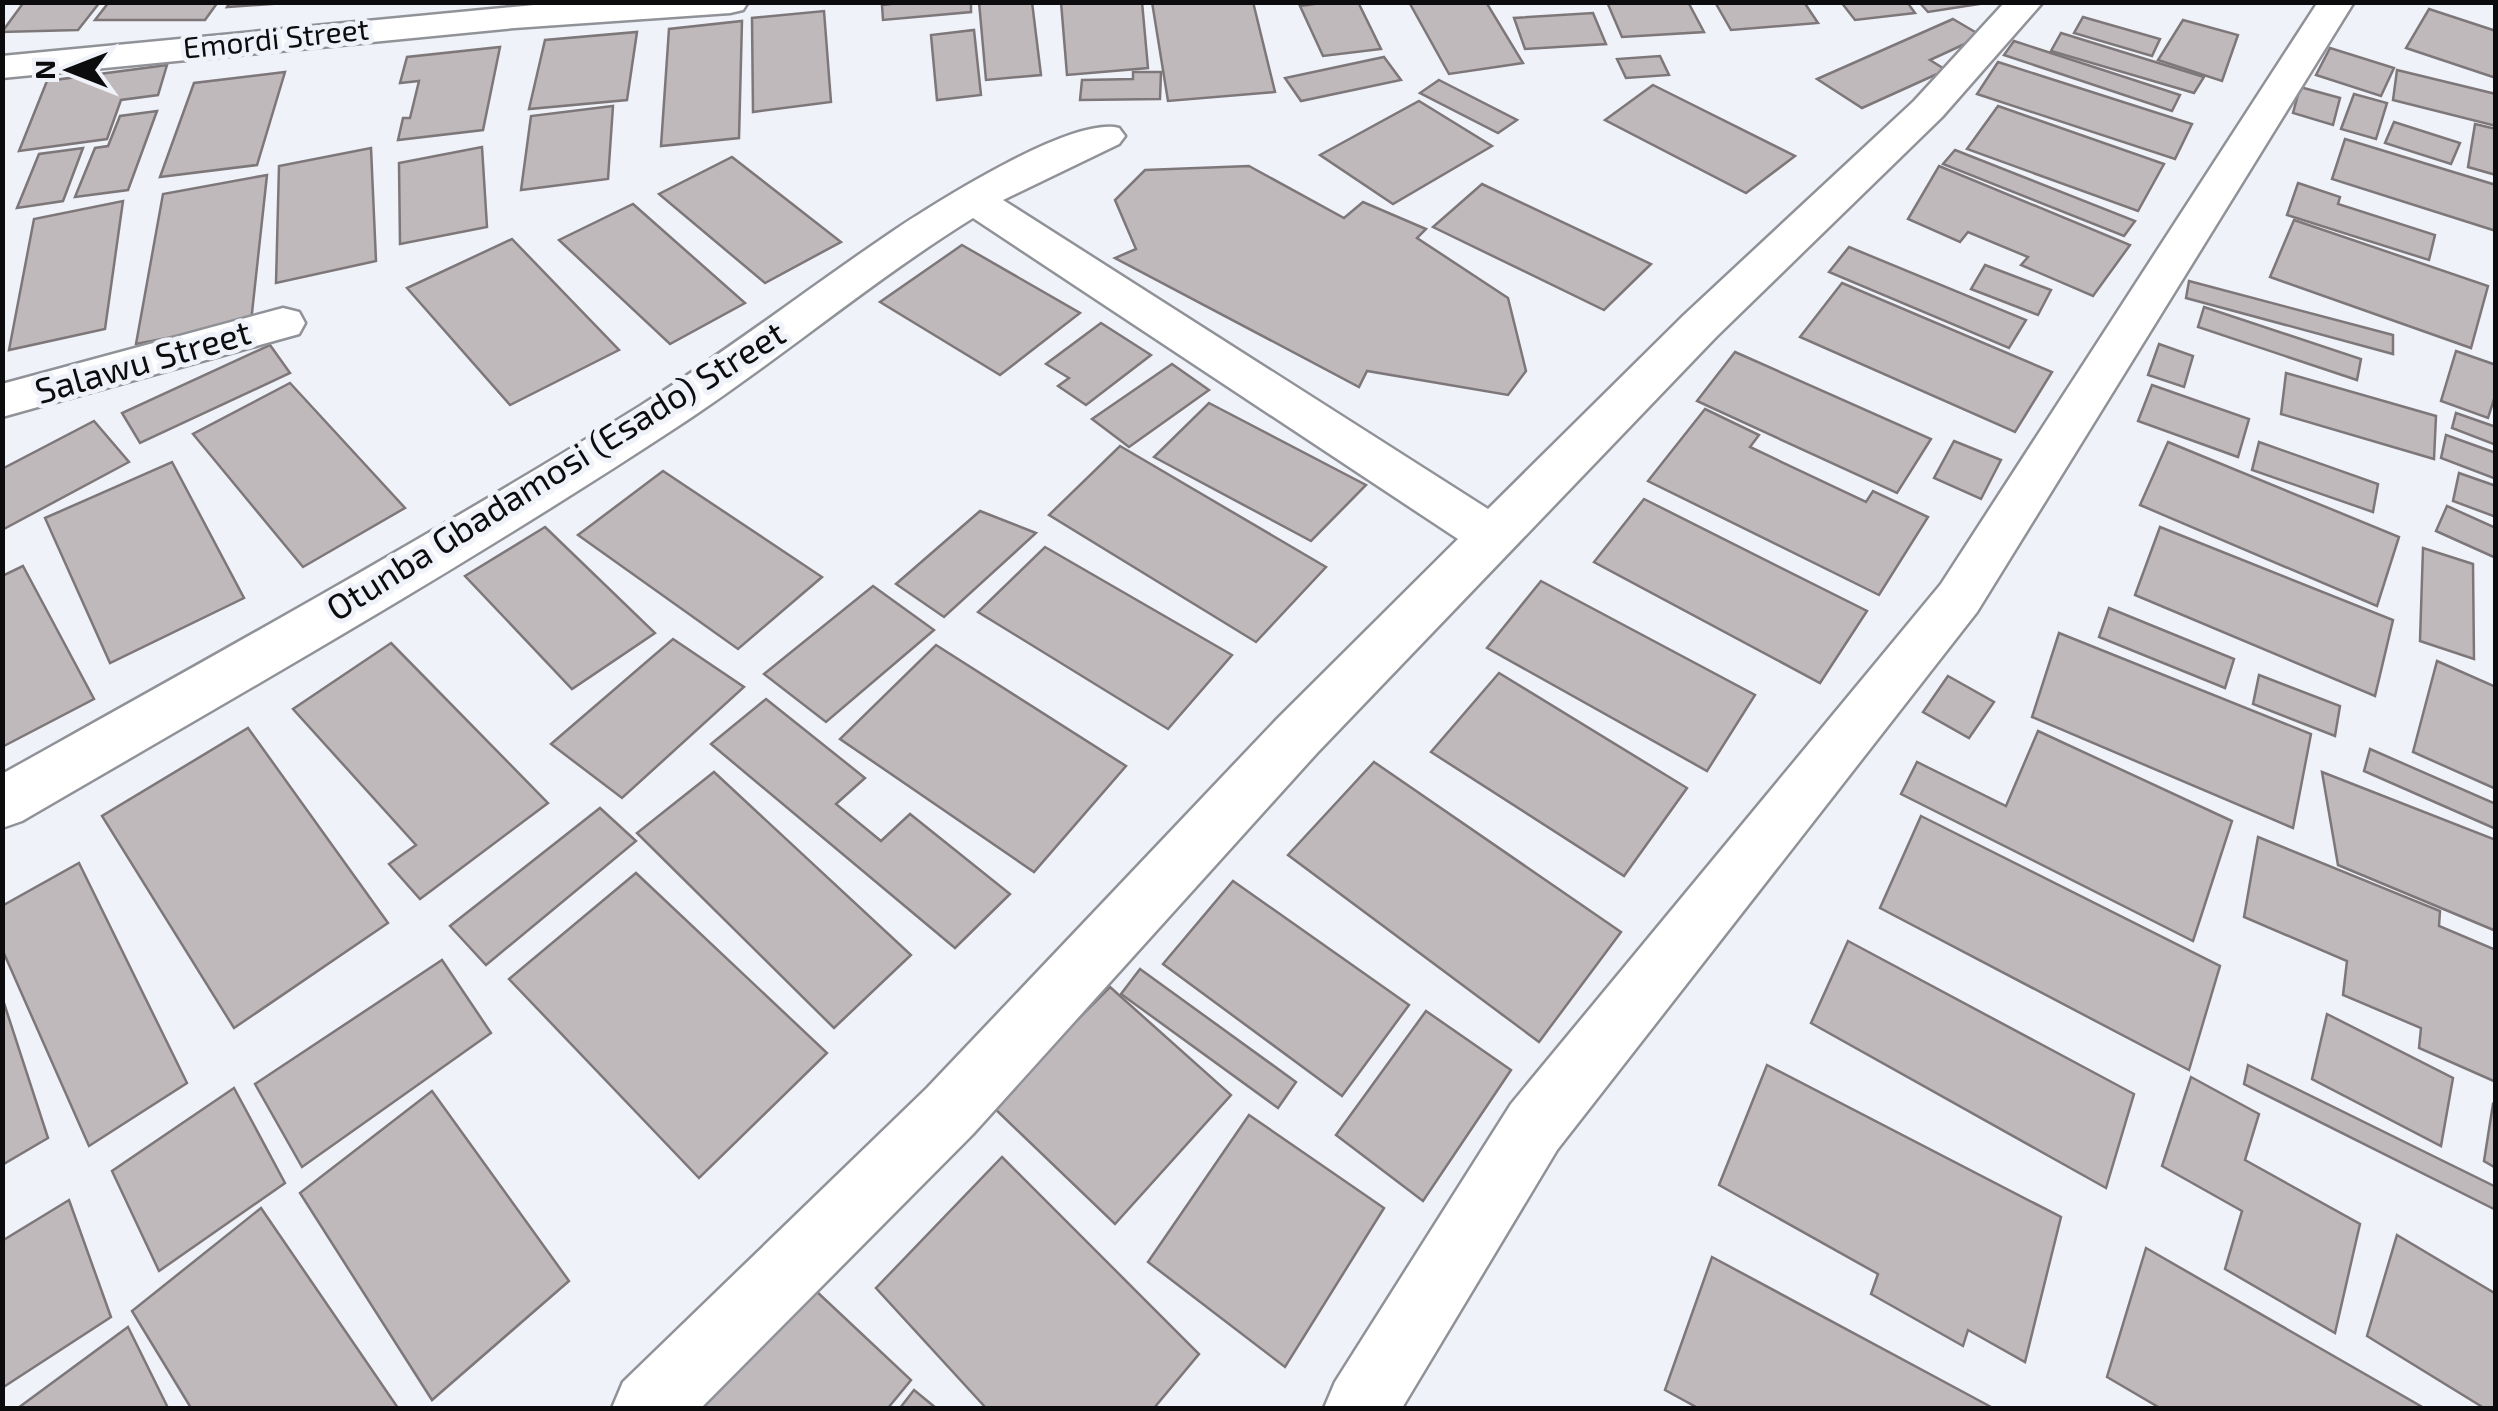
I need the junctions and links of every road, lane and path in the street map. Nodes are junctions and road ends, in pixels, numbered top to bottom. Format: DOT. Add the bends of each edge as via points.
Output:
graph roads {
  1 [pos="730,2"];
  2 [pos="2025,2"];
  3 [pos="2336,2"];
  4 [pos="2,68"];
  5 [pos="1105,136"];
  6 [pos="972,198"];
  7 [pos="283,323"];
  8 [pos="2,401"];
  9 [pos="1492,536"];
  10 [pos="2,803"];
  11 [pos="649,1408"];
  12 [pos="1361,1408"];
  1 -- 4 [label="street, Emordi Street"];
  2 -- 9 [label="street" via="1928,109"];
  3 -- 12 [label="street" via="1958,598 1534,1127"];
  5 -- 6 [label="street, Otunba Gbadamosi (Esado) Street"];
  6 -- 9 [label="street"];
  6 -- 10 [label="street, Otunba Gbadamosi (Esado) Street" via="661,414"];
  7 -- 8 [label="street, Salawu Street"];
  9 -- 11 [label="street" via="950,1111"];
}
